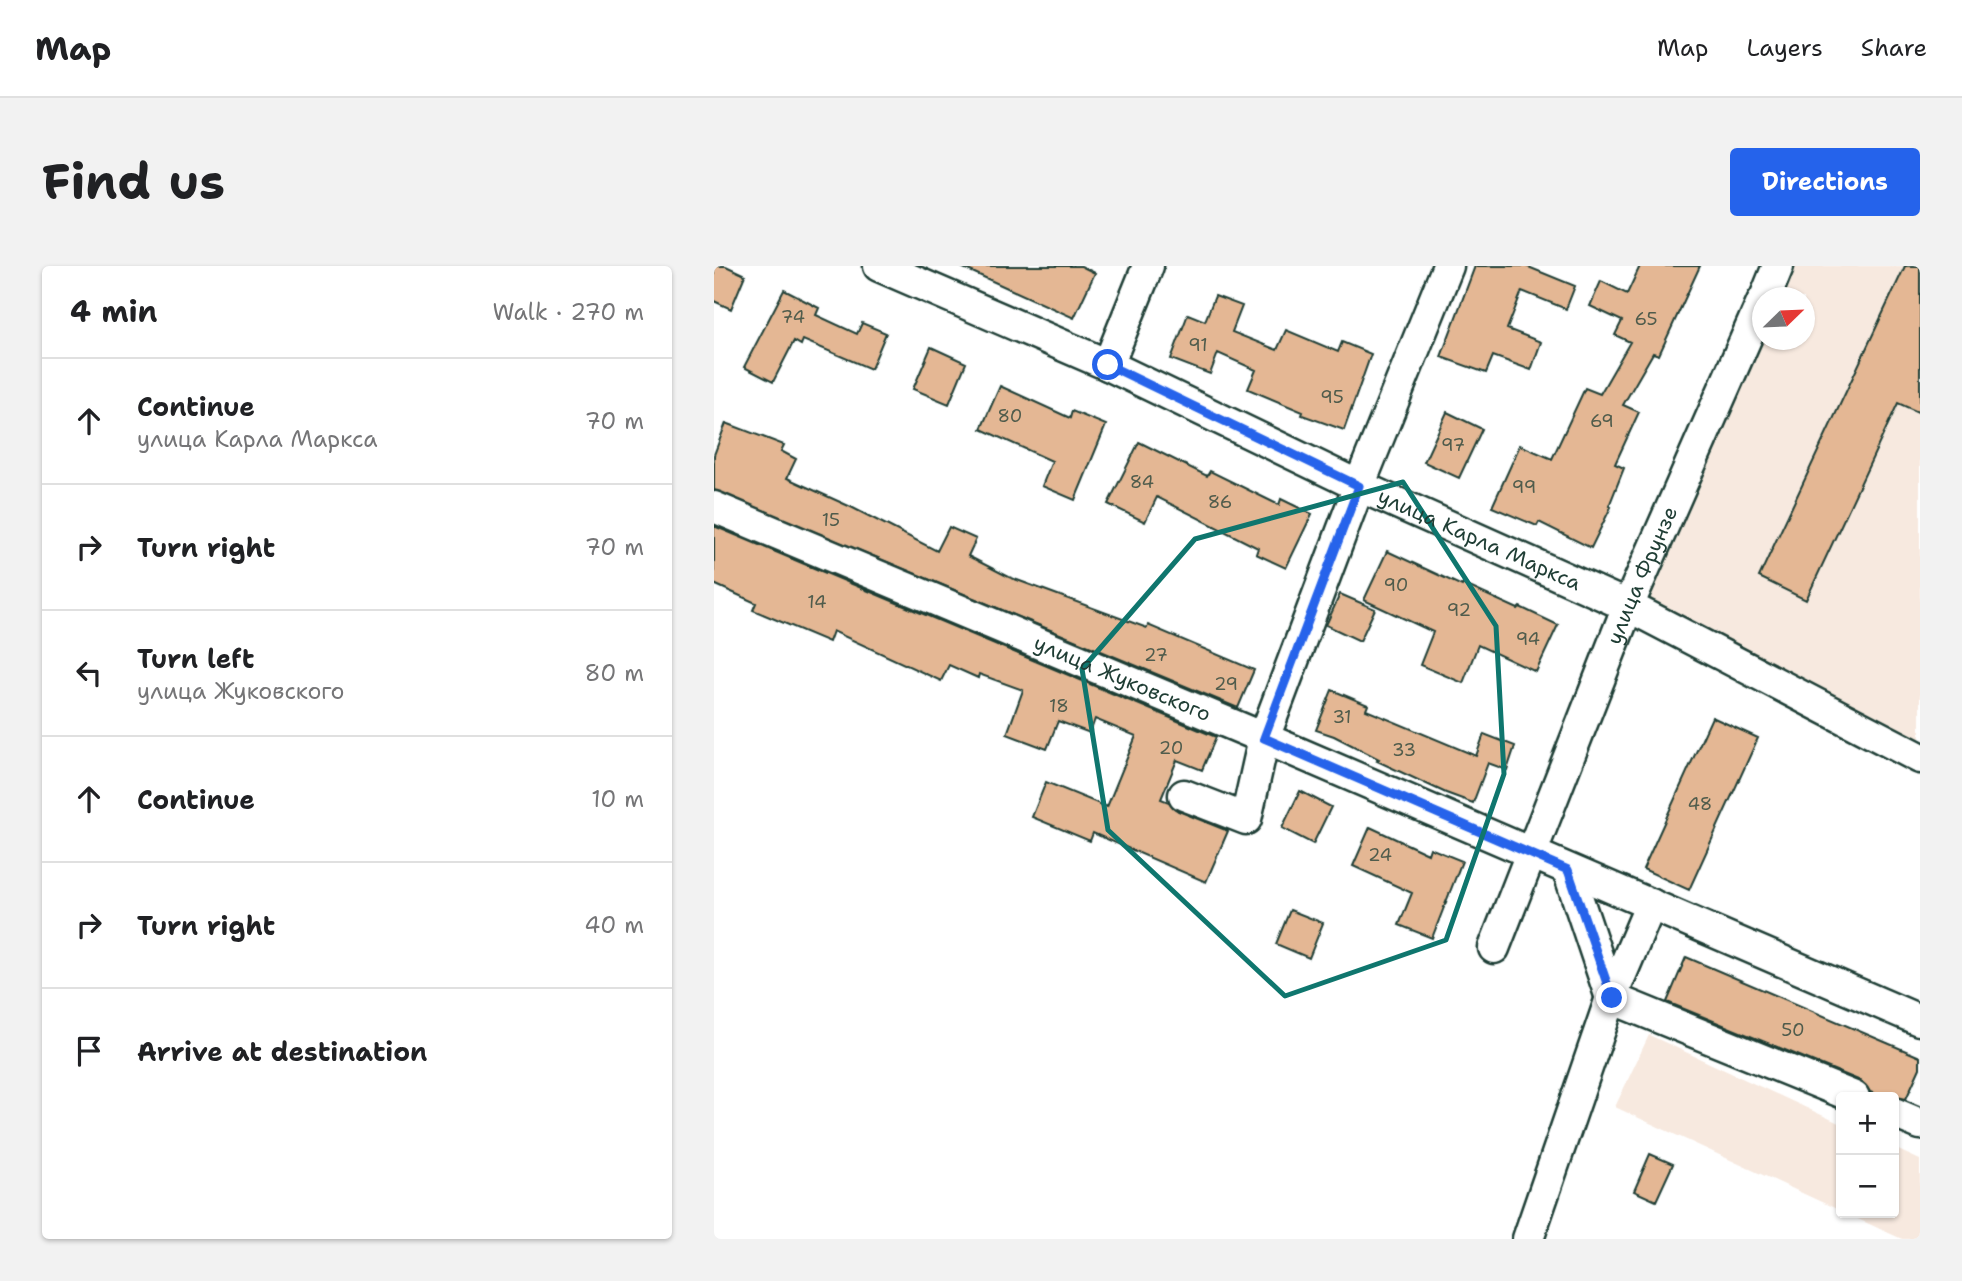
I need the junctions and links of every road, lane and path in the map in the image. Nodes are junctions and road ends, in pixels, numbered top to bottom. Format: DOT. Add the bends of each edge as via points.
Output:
graph roads {
  1 [pos="879,266"];
  2 [pos="1148,266"];
  3 [pos="1448,266"];
  4 [pos="1779,266"];
  5 [pos="1769,287"];
  6 [pos="1752,325"];
  7 [pos="1108,365"];
  8 [pos="1359,486"];
  9 [pos="714,508"];
  10 [pos="1628,606"];
  11 [pos="1264,738"];
  12 [pos="1920,758"];
  13 [pos="1184,796"];
  14 [pos="1530,852"];
  15 [pos="1568,870"];
  16 [pos="1651,904"];
  17 [pos="1494,948"];
  18 [pos="1612,998"];
  19 [pos="1919,1020"];
  20 [pos="1842,1092"];
  21 [pos="1899,1115"];
  22 [pos="1920,1124"];
  23 [pos="1528,1239"];
  1 -- 7 [label="street, улица Карла Маркса"];
  2 -- 7 [label="street"];
  3 -- 8 [label="street"];
  4 -- 5 [label="street, улица Фрунзе"];
  6 -- 10 [label="street, улица Фрунзе"];
  7 -- 8 [label="street, улица Карла Маркса"];
  8 -- 10 [label="street, улица Карла Маркса"];
  8 -- 11 [label="street"];
  9 -- 11 [label="street, улица Жуковского"];
  10 -- 12 [label="street, улица Карла Маркса"];
  10 -- 14 [label="street, улица Фрунзе"];
  11 -- 13 [label="street" via="1246,819"];
  11 -- 14 [label="street, улица Жуковского"];
  14 -- 15 [label="street, улица Жуковского"];
  14 -- 17 [label="street, улица Фрунзе"];
  15 -- 16 [label="street, улица Жуковского"];
  15 -- 18 [label="street"];
  16 -- 18 [label="street"];
  16 -- 19 [label="street, улица Жуковского"];
  18 -- 20 [label="street"];
  18 -- 23 [label="street"];
  21 -- 22 [label="street"];
}
